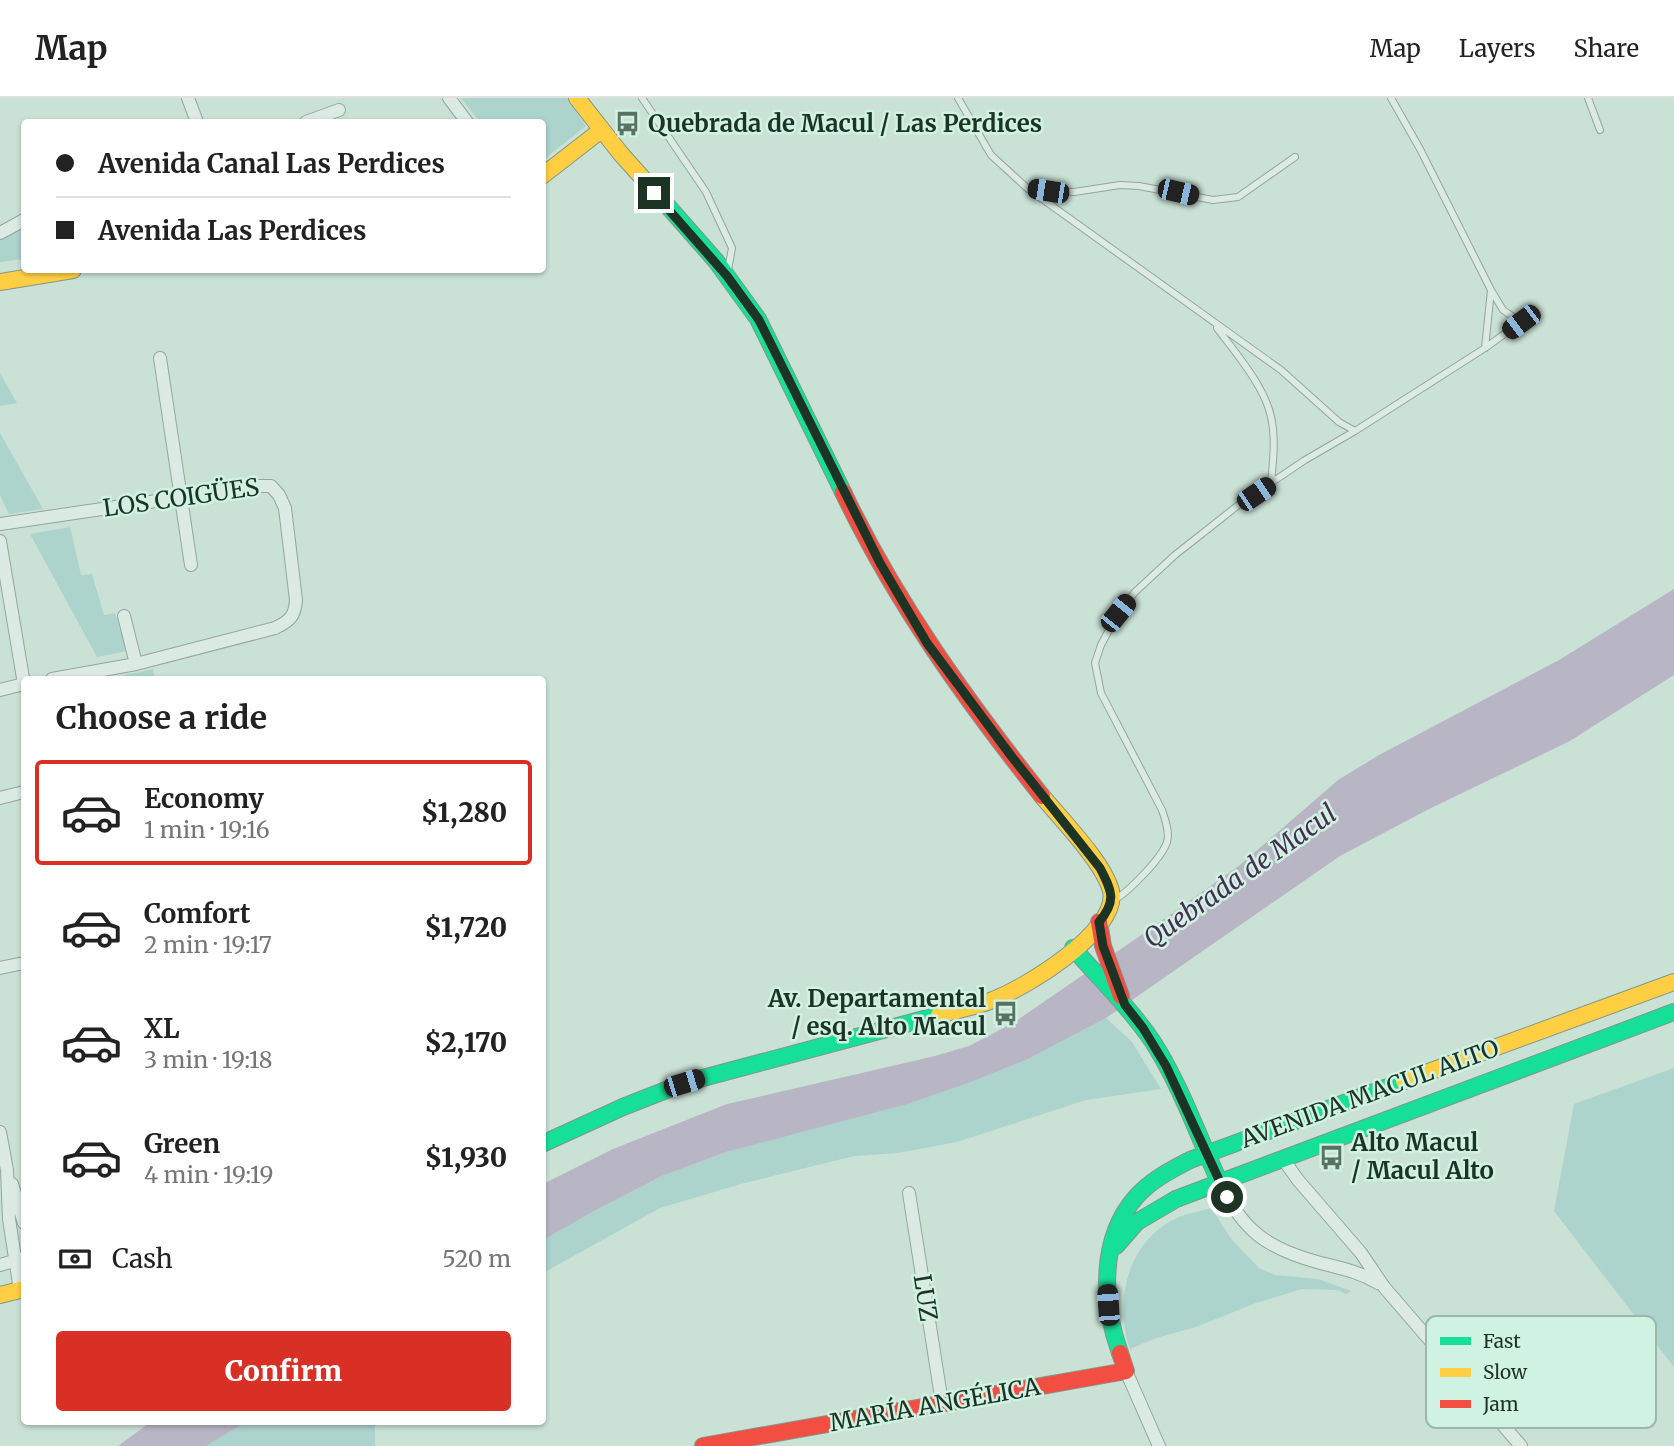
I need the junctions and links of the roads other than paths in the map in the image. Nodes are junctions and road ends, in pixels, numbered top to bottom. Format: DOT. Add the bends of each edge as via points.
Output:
graph roads {
  1 [pos="188,98"];
  2 [pos="449,98"];
  3 [pos="577,98"];
  4 [pos="642,98"];
  5 [pos="958,98"];
  6 [pos="1391,98"];
  7 [pos="1588,98"];
  8 [pos="340,110"];
  9 [pos="196,119"];
  10 [pos="314,119"];
  11 [pos="465,119"];
  12 [pos="1600,130"];
  13 [pos="600,131"];
  14 [pos="1295,157"];
  15 [pos="546,173"];
  16 [pos="1027,188"];
  17 [pos="21,222"];
  18 [pos="0,233"];
  19 [pos="55,273"];
  20 [pos="727,276"];
  21 [pos="0,282"];
  22 [pos="1491,290"];
  23 [pos="1214,323"];
  24 [pos="1485,348"];
  25 [pos="160,358"];
  26 [pos="1355,431"];
  27 [pos="1271,484"];
  28 [pos="179,498"];
  29 [pos="0,524"];
  30 [pos="0,541"];
  31 [pos="191,565"];
  32 [pos="124,617"];
  33 [pos="136,664"];
  34 [pos="23,676"];
  35 [pos="69,676"];
  36 [pos="21,685"];
  37 [pos="0,690"];
  38 [pos="21,793"];
  39 [pos="0,798"];
  40 [pos="1112,901"];
  41 [pos="1099,922"];
  42 [pos="1073,948"];
  43 [pos="21,964"];
  44 [pos="0,968"];
  45 [pos="1674,982"];
  46 [pos="1127,1008"];
  47 [pos="1674,1012"];
  48 [pos="0,1132"];
  49 [pos="546,1142"];
  50 [pos="1207,1154"];
  51 [pos="1283,1159"];
  52 [pos="7,1170"];
  53 [pos="1220,1183"];
  54 [pos="909,1193"];
  55 [pos="21,1214"];
  56 [pos="1111,1256"];
  57 [pos="20,1260"];
  58 [pos="0,1265"];
  59 [pos="1384,1287"];
  60 [pos="21,1290"];
  61 [pos="0,1295"];
  62 [pos="1426,1336"];
  63 [pos="1126,1371"];
  64 [pos="942,1404"];
  65 [pos="1505,1428"];
  66 [pos="703,1446"];
  67 [pos="1159,1446"];
  68 [pos="1521,1446"];
  1 -- 9 [label="street"];
  2 -- 11 [label="street"];
  3 -- 13 [label="street"];
  4 -- 20 [label="lane" via="706,192 732,248"];
  5 -- 16 [label="lane" via="991,155"];
  6 -- 22 [label="lane"];
  7 -- 12 [label="lane"];
  8 -- 10 [label="street"];
  13 -- 15 [label="street"];
  13 -- 20 [label="street"];
  14 -- 16 [label="lane" via="1238,197 1213,200 1139,186 1074,192"];
  16 -- 23 [label="lane"];
  17 -- 18 [label="street"];
  19 -- 21 [label="street"];
  20 -- 40 [label="street" via="759,320 880,563 927,643 1100,868"];
  22 -- 24 [label="lane"];
  22 -- 24 [label="lane" via="1503,310 1521,322"];
  23 -- 26 [label="lane"];
  23 -- 27 [label="lane" via="1251,373 1271,415"];
  24 -- 26 [label="lane"];
  25 -- 28 [label="street"];
  26 -- 27 [label="lane"];
  27 -- 40 [label="lane" via="1175,555 1135,592 1101,645 1096,663 1101,693 1162,810 1167,831 1167,843 1154,862 1129,891"];
  28 -- 29 [label="street, LOS COIGÜES"];
  28 -- 31 [label="street"];
  28 -- 33 [label="street, LOS COIGÜES" via="271,486 285,508 295,612 275,628"];
  30 -- 34 [label="street"];
  32 -- 33 [label="street"];
  33 -- 35 [label="street, LOS COIGÜES"];
  36 -- 37 [label="street"];
  38 -- 39 [label="street"];
  40 -- 41 [label="street"];
  41 -- 42 [label="street"];
  41 -- 46 [label="street" via="1106,955"];
  42 -- 46 [label="street"];
  42 -- 49 [label="street" via="1044,974 990,1001 684,1083"];
  43 -- 44 [label="street"];
  45 -- 50 [label="street, AVENIDA MACUL ALTO"];
  46 -- 50 [label="street" via="1154,1044"];
  47 -- 51 [label="street, AVENIDA MACUL ALTO"];
  48 -- 52 [label="street"];
  50 -- 53 [label="street"];
  50 -- 56 [label="street, AVENIDA MACUL ALTO" via="1164,1172 1142,1189 1120,1220"];
  51 -- 53 [label="street, AVENIDA MACUL ALTO"];
  51 -- 59 [label="street"];
  52 -- 55 [label="street"];
  52 -- 57 [label="street" via="9,1219"];
  53 -- 56 [label="street, AVENIDA MACUL ALTO" via="1147,1213 1126,1232"];
  53 -- 59 [label="street" via="1241,1219 1266,1243 1366,1276"];
  54 -- 64 [label="street, LUZ"];
  56 -- 63 [label="street, AVENIDA MACUL ALTO" via="1110,1320"];
  57 -- 58 [label="street"];
  59 -- 62 [label="street"];
  60 -- 61 [label="street"];
  63 -- 64 [label="street, MARÍA ANGÉLICA"];
  63 -- 67 [label="street"];
  64 -- 66 [label="street, MARÍA ANGÉLICA"];
  65 -- 68 [label="street"];
}
